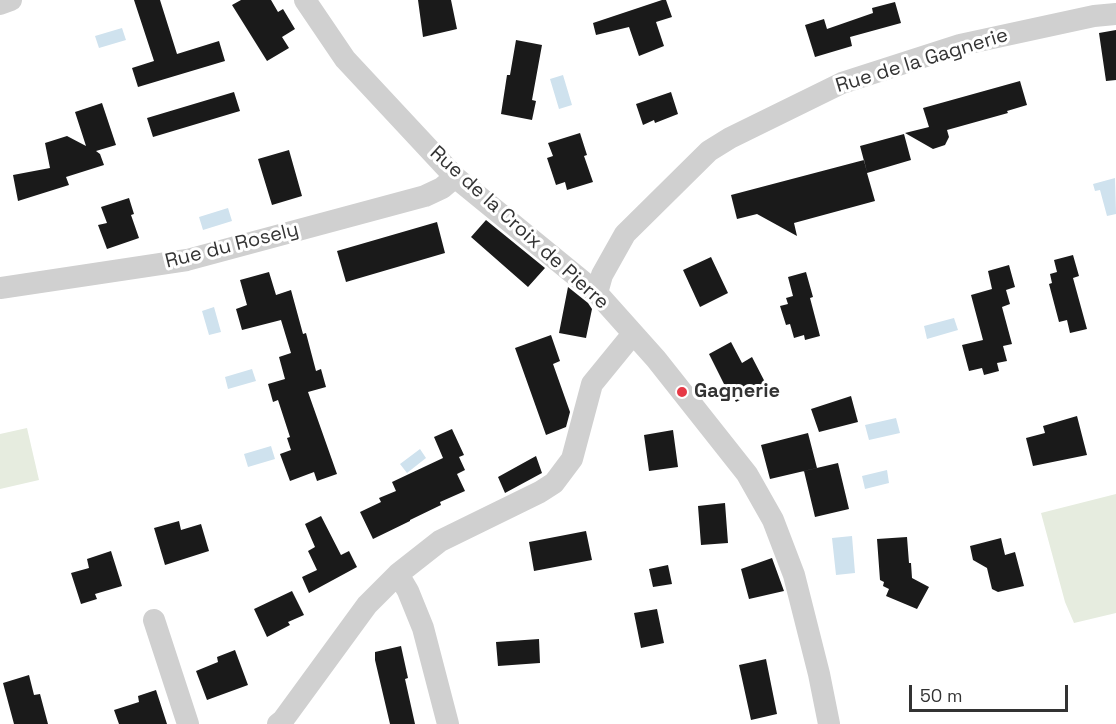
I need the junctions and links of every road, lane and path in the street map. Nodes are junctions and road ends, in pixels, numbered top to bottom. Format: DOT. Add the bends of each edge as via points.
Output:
graph roads {
  1 [pos="11,0"];
  2 [pos="305,0"];
  3 [pos="0,4"];
  4 [pos="1116,14"];
  5 [pos="455,177"];
  6 [pos="0,288"];
  7 [pos="597,293"];
  8 [pos="632,334"];
  9 [pos="398,574"];
  10 [pos="154,620"];
  11 [pos="188,724"];
  12 [pos="278,724"];
  13 [pos="448,724"];
  14 [pos="829,724"];
  1 -- 3 [label="street"];
  2 -- 5 [label="street, Rue de la Croix de Pierre" via="345,59"];
  4 -- 7 [label="street, Rue de la Gagnerie" via="960,45 851,80 730,138 710,151 625,234 602,275"];
  5 -- 6 [label="street, Rue du Rosely" via="425,196 187,260"];
  5 -- 7 [label="street, Rue de la Croix de Pierre"];
  7 -- 8 [label="street, Rue de la Croix de Pierre"];
  8 -- 9 [label="street" via="592,384 572,459 554,483 440,541"];
  8 -- 14 [label="street, Rue de la Croix de Pierre" via="747,474 773,520 794,575"];
  9 -- 12 [label="street" via="366,605"];
  9 -- 13 [label="street" via="423,628"];
  10 -- 11 [label="street"];
}
